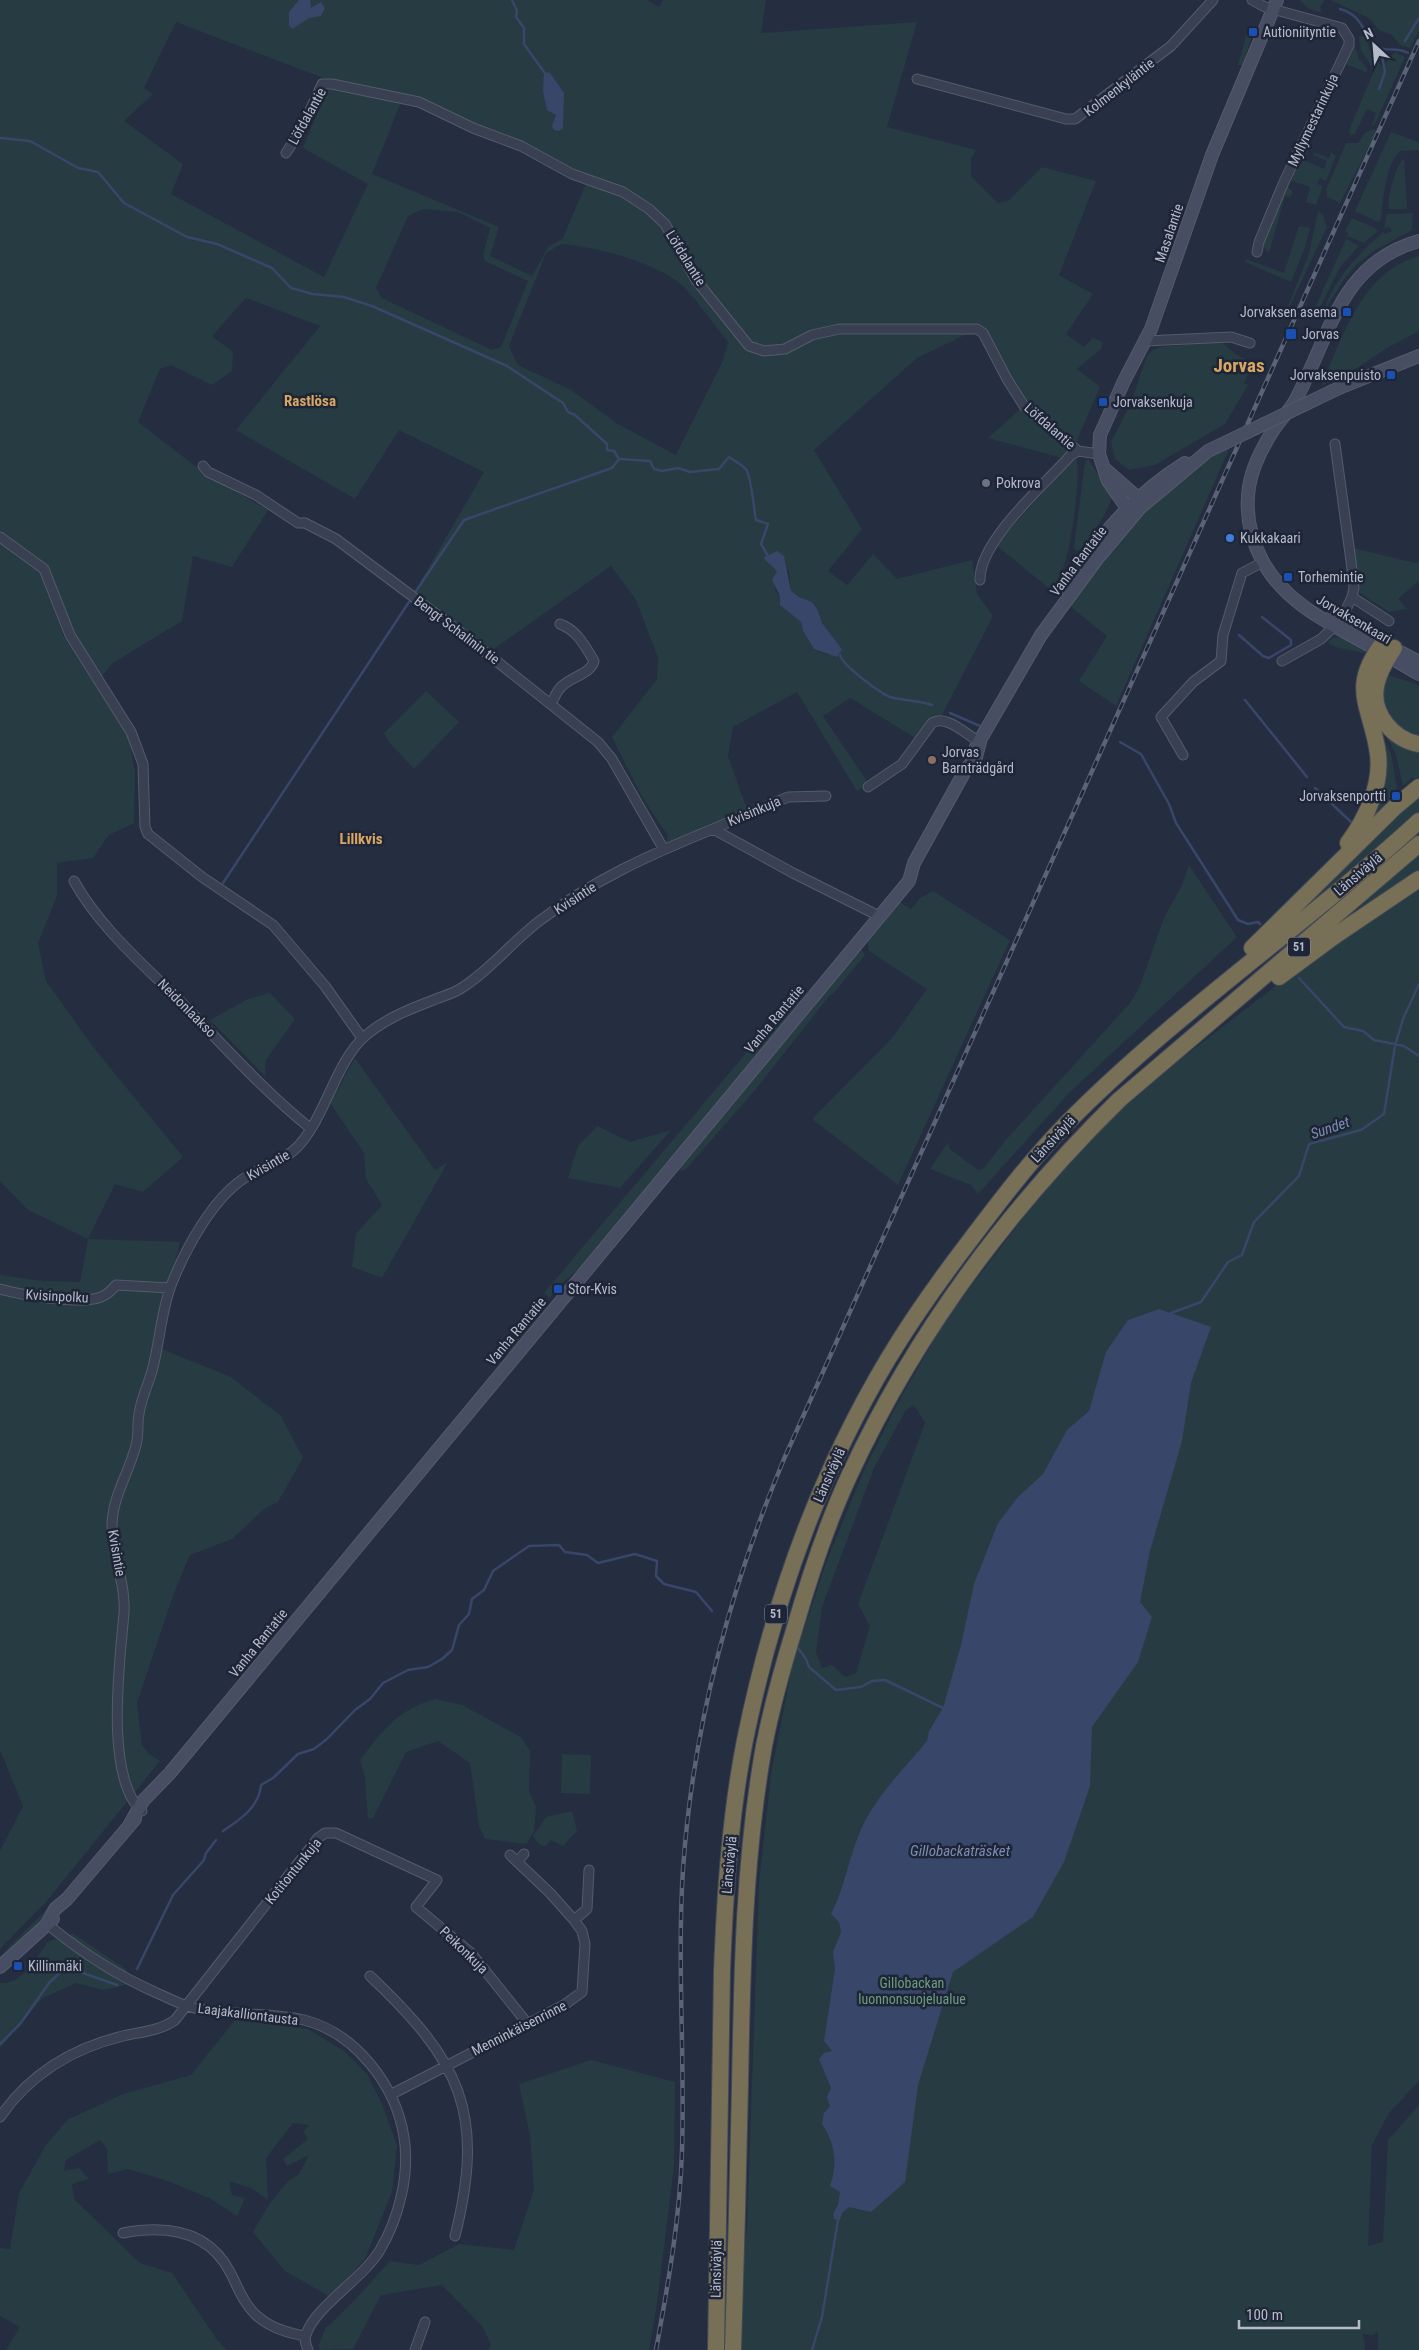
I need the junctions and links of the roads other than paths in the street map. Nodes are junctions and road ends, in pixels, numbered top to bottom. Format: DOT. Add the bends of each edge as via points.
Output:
graph roads {
  1 [pos="1213,0"];
  2 [pos="1252,0"];
  3 [pos="1277,3"];
  4 [pos="917,79"];
  5 [pos="286,153"];
  6 [pos="1419,241"];
  7 [pos="1257,252"];
  8 [pos="1145,341"];
  9 [pos="1250,343"];
  10 [pos="1419,346"];
  11 [pos="1419,356"];
  12 [pos="1366,376"];
  13 [pos="1335,444"];
  14 [pos="1078,451"];
  15 [pos="1101,460"];
  16 [pos="203,466"];
  17 [pos="1139,503"];
  18 [pos="1127,508"];
  19 [pos="0,537"];
  20 [pos="1263,562"];
  21 [pos="980,580"];
  22 [pos="1352,597"];
  23 [pos="1389,621"];
  24 [pos="1338,623"];
  25 [pos="560,624"];
  26 [pos="1041,635"];
  27 [pos="1386,649"];
  28 [pos="1282,661"];
  29 [pos="1419,662"];
  30 [pos="1419,674"];
  31 [pos="551,704"];
  32 [pos="980,742"];
  33 [pos="1419,744"];
  34 [pos="1183,755"];
  35 [pos="868,787"];
  36 [pos="1419,787"];
  37 [pos="826,796"];
  38 [pos="1419,821"];
  39 [pos="713,829"];
  40 [pos="1419,844"];
  41 [pos="663,848"];
  42 [pos="1330,871"];
  43 [pos="1419,879"];
  44 [pos="74,881"];
  45 [pos="879,916"];
  46 [pos="1190,1013"];
  47 [pos="362,1038"];
  48 [pos="1177,1048"];
  49 [pos="310,1128"];
  50 [pos="170,1288"];
  51 [pos="0,1289"];
  52 [pos="141,1810"];
  53 [pos="524,1854"];
  54 [pos="510,1855"];
  55 [pos="517,1862"];
  56 [pos="589,1870"];
  57 [pos="436,1880"];
  58 [pos="574,1920"];
  59 [pos="47,1924"];
  60 [pos="0,1968"];
  61 [pos="370,1976"];
  62 [pos="187,2006"];
  63 [pos="527,2023"];
  64 [pos="446,2065"];
  65 [pos="392,2094"];
  66 [pos="0,2116"];
  67 [pos="123,2233"];
  68 [pos="455,2236"];
  69 [pos="425,2322"];
  70 [pos="305,2336"];
  71 [pos="308,2350"];
  72 [pos="415,2350"];
  73 [pos="716,2350"];
  74 [pos="733,2350"];
  1 -- 4 [label="street, Kolmenkyläntie" via="1171,46 1075,119"];
  2 -- 3 [label="street"];
  3 -- 7 [label="street, Myllymestarinkuja" via="1342,28 1349,38 1349,45 1284,182"];
  3 -- 8 [label="main road, Masalantie" via="1212,154"];
  5 -- 14 [label="street, Löfdalantie" via="301,130 322,84 419,102 521,146 572,174 623,192 649,209 664,224 696,280 749,346 764,351 785,350 812,335 839,329 977,329 983,333 1024,406"];
  6 -- 20 [label="main road, Jorvaksenkaari" via="1383,256 1367,267 1353,283 1339,304 1294,403 1265,445 1252,475 1247,506 1252,536"];
  8 -- 9 [label="street" via="1231,337"];
  8 -- 15 [label="main road, Masalantie" via="1104,423 1100,435"];
  10 -- 12 [label="main road"];
  11 -- 12 [label="main road"];
  12 -- 17 [label="main road, bridge" via="1173,470"];
  13 -- 22 [label="street" via="1354,588"];
  14 -- 15 [label="street, Löfdalantie"];
  14 -- 21 [label="street" via="996,537 984,557"];
  15 -- 17 [label="main road"];
  15 -- 18 [label="main road" via="1108,481"];
  16 -- 31 [label="street, Bengt Schalinin tie" via="208,472 256,495 298,523 305,523 336,539"];
  17 -- 18 [label="main road, Vanha Rantatie"];
  17 -- 26 [label="main road, Vanha Rantatie"];
  18 -- 26 [label="main road, Vanha Rantatie" via="1101,535 1076,571 1052,608"];
  19 -- 47 [label="street" via="44,569 70,635 132,732 144,764 145,827 148,834 202,877 273,925 325,986"];
  20 -- 24 [label="main road, Jorvaksenkaari" via="1285,593 1301,606"];
  20 -- 34 [label="street" via="1242,573 1223,635 1221,661 1193,682 1162,717"];
  22 -- 23 [label="street"];
  22 -- 24 [label="street"];
  24 -- 27 [label="main road, Jorvaksenkaari"];
  24 -- 28 [label="street" via="1322,639"];
  25 -- 31 [label="street" via="576,635 594,661 587,670 560,687"];
  26 -- 32 [label="main road, Vanha Rantatie"];
  27 -- 29 [label="main road, Jorvaksenkaari"];
  27 -- 30 [label="main road, Jorvaksenkaari"];
  27 -- 33 [label="highway" via="1376,688 1379,711 1396,734"];
  27 -- 42 [label="highway" via="1371,660 1365,680 1364,695 1378,755 1374,791 1358,830"];
  31 -- 41 [label="street, Bengt Schalinin tie" via="604,748"];
  32 -- 35 [label="street" via="945,720 937,720 902,764"];
  32 -- 45 [label="main road, Vanha Rantatie" via="970,754 965,771 914,863 909,881"];
  36 -- 42 [label="highway"];
  37 -- 39 [label="street, Kvisinkuja" via="788,797"];
  38 -- 46 [label="highway, Länsiväylä / 51"];
  39 -- 41 [label="street, Kvisintie"];
  39 -- 45 [label="street"];
  40 -- 48 [label="highway, Länsiväylä / 51"];
  41 -- 47 [label="street, Kvisintie" via="616,872 555,910 459,990 405,1011"];
  42 -- 46 [label="highway"];
  43 -- 48 [label="highway" via="1336,934 1217,1025"];
  44 -- 49 [label="street, Neidonlaakso" via="88,905 141,961"];
  45 -- 52 [label="main road, Vanha Rantatie" via="158,1787 154,1799"];
  46 -- 73 [label="highway, Länsiväylä / 51" via="1106,1086 1052,1139 1018,1176 927,1298 887,1360 857,1416 816,1504 789,1573 745,1740 730,1844 719,2097"];
  47 -- 49 [label="street, Kvisintie"];
  48 -- 74 [label="highway, Länsiväylä / 51" via="1112,1107 1038,1184 940,1312 849,1476 809,1580 776,1693 765,1744 751,1846 742,1972"];
  49 -- 50 [label="street, Kvisintie" via="292,1153 230,1188 217,1203"];
  50 -- 51 [label="street, Kvisinpolku" via="116,1285 100,1298 82,1299 24,1295"];
  50 -- 52 [label="street, Kvisintie" via="139,1414 138,1440 116,1496 112,1526 124,1605 118,1731 129,1794"];
  52 -- 59 [label="main road, Vanha Rantatie" via="67,1900 60,1914"];
  53 -- 55 [label="street"];
  54 -- 55 [label="street"];
  55 -- 58 [label="street"];
  56 -- 58 [label="street" via="587,1909"];
  57 -- 62 [label="street, Kotitontunkuja" via="336,1833 325,1833"];
  57 -- 63 [label="street, Peikonkuja" via="416,1907 470,1952"];
  58 -- 63 [label="street, Menninkäisenrinne" via="582,1931 585,1944 582,1992"];
  59 -- 60 [label="main road, Vanha Rantatie"];
  59 -- 62 [label="street, Laajakalliontausta" via="118,1975"];
  61 -- 64 [label="street" via="409,2013"];
  62 -- 65 [label="street, Laajakalliontausta" via="293,2018 314,2024 370,2062"];
  62 -- 66 [label="street" via="167,2025 101,2041 58,2060 30,2083"];
  63 -- 64 [label="street, Menninkäisenrinne"];
  64 -- 65 [label="street, Menninkäisenrinne"];
  64 -- 68 [label="street" via="462,2104 468,2146 465,2197"];
  65 -- 70 [label="street, Laajakalliontausta" via="406,2151 405,2176 395,2216 370,2264 319,2315"];
  67 -- 70 [label="street" via="148,2228 186,2233 203,2241 225,2263 243,2299 256,2316 278,2329"];
  69 -- 72 [label="street"];
  70 -- 71 [label="street"];
}
